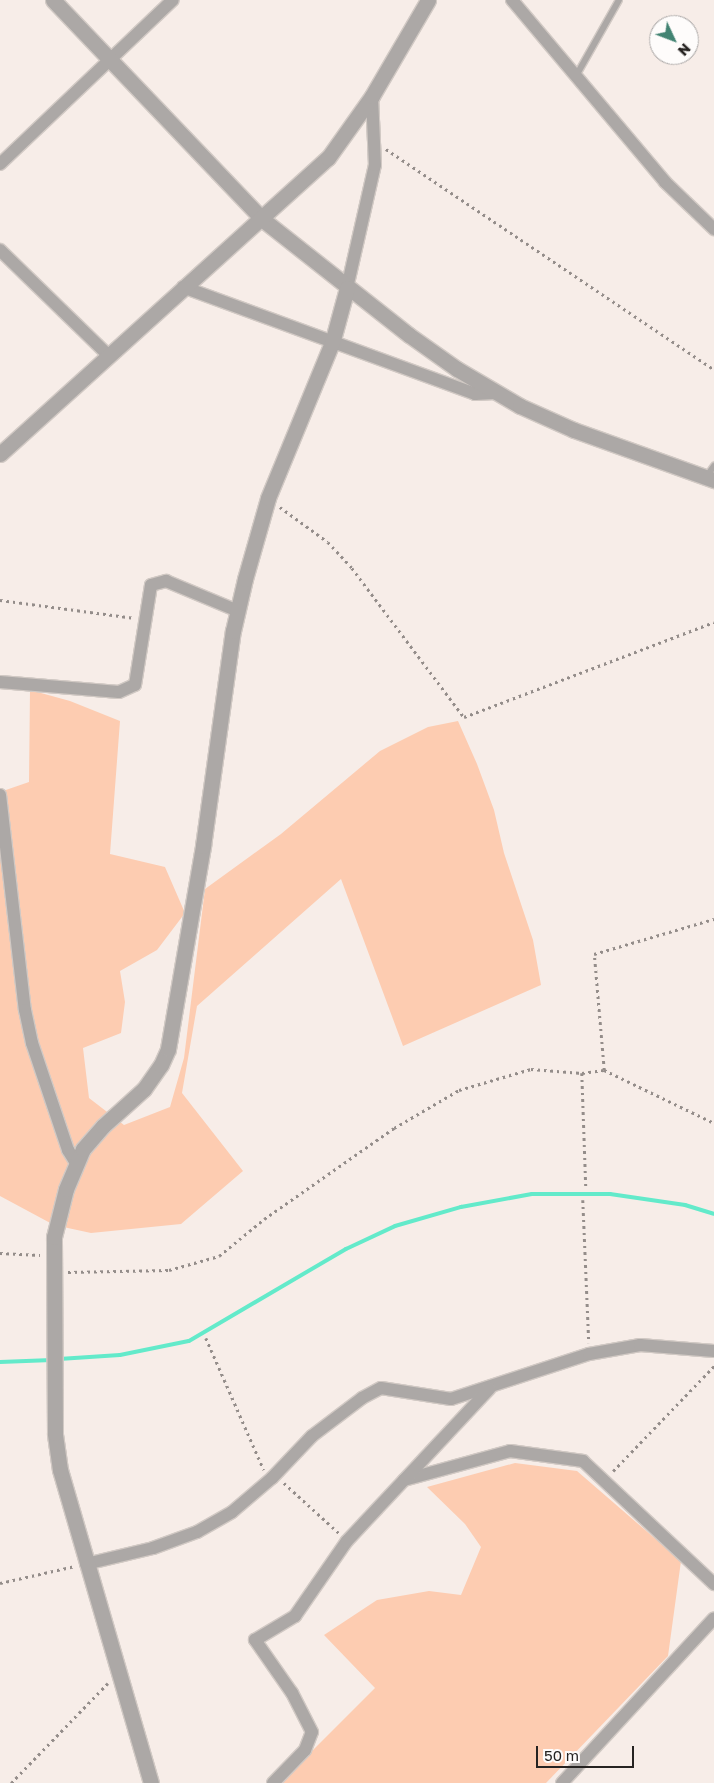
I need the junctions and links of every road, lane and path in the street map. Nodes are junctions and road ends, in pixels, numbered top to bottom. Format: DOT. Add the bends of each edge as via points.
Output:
graph roads {
  1 [pos="53,0"];
  2 [pos="172,0"];
  3 [pos="428,0"];
  4 [pos="512,0"];
  5 [pos="619,0"];
  6 [pos="110,59"];
  7 [pos="576,76"];
  8 [pos="372,96"];
  9 [pos="374,141"];
  10 [pos="2,158"];
  11 [pos="262,219"];
  12 [pos="714,229"];
  13 [pos="0,250"];
  14 [pos="183,287"];
  15 [pos="347,288"];
  16 [pos="332,343"];
  17 [pos="107,354"];
  18 [pos="714,369"];
  19 [pos="495,393"];
  20 [pos="0,454"];
  21 [pos="711,474"];
  22 [pos="268,498"];
  23 [pos="0,600"];
  24 [pos="238,611"];
  25 [pos="146,620"];
  26 [pos="714,622"];
  27 [pos="0,682"];
  28 [pos="0,795"];
  29 [pos="714,919"];
  30 [pos="604,1070"];
  31 [pos="582,1073"];
  32 [pos="714,1123"];
  33 [pos="76,1163"];
  34 [pos="586,1186"];
  35 [pos="583,1200"];
  36 [pos="0,1253"];
  37 [pos="54,1266"];
  38 [pos="206,1338"];
  39 [pos="714,1351"];
  40 [pos="589,1354"];
  41 [pos="714,1366"];
  42 [pos="492,1386"];
  43 [pos="274,1476"];
  44 [pos="404,1480"];
  45 [pos="605,1480"];
  46 [pos="347,1541"];
  47 [pos="86,1564"];
  48 [pos="0,1583"];
  49 [pos="714,1584"];
  50 [pos="714,1618"];
  51 [pos="118,1673"];
  52 [pos="11,1783"];
  53 [pos="151,1783"];
  54 [pos="272,1783"];
  55 [pos="562,1783"];
  1 -- 6 [label="street"];
  2 -- 6 [label="street"];
  3 -- 8 [label="street"];
  4 -- 7 [label="street"];
  5 -- 7 [label="lane"];
  6 -- 10 [label="street"];
  6 -- 11 [label="street"];
  7 -- 12 [label="street" via="665,182"];
  8 -- 9 [label="street"];
  8 -- 11 [label="street" via="328,158"];
  9 -- 15 [label="street" via="375,165"];
  9 -- 18 [label="path"];
  11 -- 14 [label="street"];
  11 -- 15 [label="street"];
  13 -- 17 [label="street"];
  14 -- 16 [label="street"];
  14 -- 17 [label="street"];
  15 -- 16 [label="street"];
  15 -- 19 [label="street" via="449,364"];
  16 -- 19 [label="street" via="475,394"];
  16 -- 22 [label="street"];
  17 -- 20 [label="street"];
  19 -- 21 [label="street" via="574,430"];
  22 -- 24 [label="street"];
  22 -- 26 [label="path" via="328,542 346,562 464,717"];
  23 -- 25 [label="path"];
  24 -- 25 [label="street" via="166,581 151,585"];
  24 -- 33 [label="street" via="203,846 168,1049 144,1089 103,1126"];
  25 -- 27 [label="street" via="135,686 119,692"];
  28 -- 33 [label="street" via="25,1010 32,1044 68,1150"];
  29 -- 30 [label="path" via="594,954"];
  30 -- 31 [label="path"];
  30 -- 32 [label="path"];
  31 -- 34 [label="path"];
  31 -- 37 [label="path" via="531,1069 460,1090 394,1128 219,1256 169,1270"];
  33 -- 37 [label="street" via="58,1217"];
  35 -- 40 [label="path"];
  36 -- 37 [label="path" via="44,1255"];
  37 -- 47 [label="street" via="55,1433 60,1470"];
  38 -- 43 [label="path" via="262,1467"];
  39 -- 40 [label="street" via="640,1345"];
  40 -- 42 [label="street"];
  41 -- 45 [label="path"];
  42 -- 43 [label="street" via="451,1399 382,1388 362,1398 312,1436"];
  42 -- 44 [label="street"];
  43 -- 46 [label="path"];
  43 -- 47 [label="street" via="232,1512 197,1532 153,1548"];
  44 -- 45 [label="street" via="510,1451 583,1461"];
  44 -- 46 [label="street"];
  45 -- 49 [label="street"];
  46 -- 54 [label="street" via="295,1616 255,1640 292,1693 312,1732 305,1750"];
  47 -- 48 [label="path"];
  47 -- 51 [label="street"];
  50 -- 55 [label="street"];
  51 -- 52 [label="path"];
  51 -- 53 [label="street"];
}
